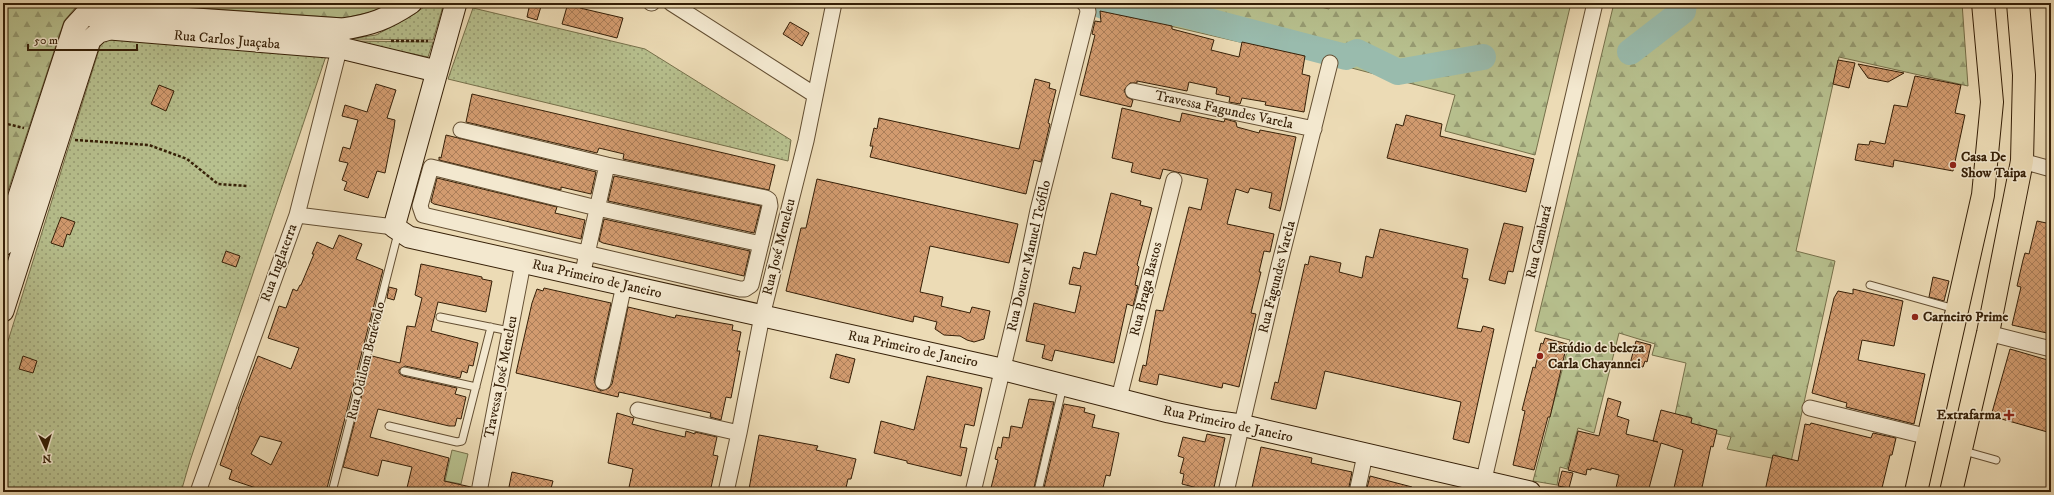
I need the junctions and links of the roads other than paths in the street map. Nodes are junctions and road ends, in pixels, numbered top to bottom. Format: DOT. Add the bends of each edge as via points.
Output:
graph roads {
  1 [pos="411,3"];
  2 [pos="456,3"];
  3 [pos="672,3"];
  4 [pos="834,3"];
  5 [pos="1084,3"];
  6 [pos="1596,3"];
  7 [pos="1983,3"];
  8 [pos="2018,3"];
  9 [pos="342,39"];
  10 [pos="1330,63"];
  11 [pos="436,71"];
  12 [pos="1133,91"];
  13 [pos="815,95"];
  14 [pos="1314,129"];
  15 [pos="461,130"];
  16 [pos="2022,161"];
  17 [pos="607,165"];
  18 [pos="2051,169"];
  19 [pos="1174,180"];
  20 [pos="597,208"];
  21 [pos="297,216"];
  22 [pos="397,229"];
  23 [pos="29,234"];
  24 [pos="6,236"];
  25 [pos="761,244"];
  26 [pos="588,252"];
  27 [pos="524,263"];
  28 [pos="582,276"];
  29 [pos="624,285"];
  30 [pos="1870,285"];
  31 [pos="1957,310"];
  32 [pos="3,311"];
  33 [pos="762,316"];
  34 [pos="440,317"];
  35 [pos="491,327"];
  36 [pos="510,331"];
  37 [pos="1988,333"];
  38 [pos="2051,349"];
  39 [pos="1001,369"];
  40 [pos="404,371"];
  41 [pos="603,382"];
  42 [pos="1063,384"];
  43 [pos="476,387"];
  44 [pos="1119,398"];
  45 [pos="1810,408"];
  46 [pos="638,410"];
  47 [pos="1241,425"];
  48 [pos="389,426"];
  49 [pos="740,433"];
  50 [pos="1929,437"];
  51 [pos="1960,451"];
  52 [pos="1365,455"];
  53 [pos="1996,460"];
  54 [pos="1482,486"];
  55 [pos="1038,491"];
  56 [pos="198,492"];
  57 [pos="332,492"];
  58 [pos="479,492"];
  59 [pos="726,492"];
  60 [pos="973,492"];
  61 [pos="1226,492"];
  62 [pos="1357,492"];
  63 [pos="1530,492"];
  64 [pos="1916,492"];
  65 [pos="1951,492"];
  1 -- 9 [label="street, Rua Carlos Juaçaba" via="384,20"];
  2 -- 11 [label="street"];
  3 -- 13 [label="street"];
  4 -- 13 [label="street, Rua José Meneleu"];
  5 -- 39 [label="street, Rua Doutor Manuel Teófilo" via="1088,12"];
  6 -- 54 [label="street, Rua Cambará"];
  7 -- 31 [label="main road" via="1992,102 1983,195"];
  8 -- 16 [label="main road" via="2024,75"];
  9 -- 11 [label="street, Rua Carlos Juaçaba"];
  9 -- 21 [label="street, Rua Inglaterra"];
  9 -- 23 [label="street, Rua Carlos Juaçaba" via="297,46 103,29 90,40"];
  9 -- 24 [label="street, Rua Carlos Juaçaba" via="106,13 84,16 74,27"];
  10 -- 14 [label="street, Rua Fagundes Varela"];
  11 -- 22 [label="street, Rua Odilom Benévolo"];
  12 -- 14 [label="street, Travessa Fagundes Varela"];
  13 -- 33 [label="street, Rua José Meneleu"];
  14 -- 47 [label="street, Rua Fagundes Varela"];
  15 -- 17 [label="street"];
  16 -- 18 [label="street"];
  16 -- 37 [label="main road"];
  17 -- 20 [label="street"];
  17 -- 25 [label="street" via="766,198 770,206"];
  19 -- 44 [label="street, Rua Braga Bastos"];
  20 -- 25 [label="street"];
  20 -- 26 [label="street"];
  20 -- 26 [label="street" via="430,167 420,206 423,215"];
  21 -- 22 [label="street, Rua Primeiro de Janeiro"];
  21 -- 56 [label="street, Rua Inglaterra"];
  22 -- 27 [label="street, Rua Primeiro de Janeiro" via="415,239"];
  22 -- 57 [label="lane, Rua Odilom Benévolo"];
  23 -- 24 [label="street"];
  23 -- 32 [label="street, Rua Carlos Juaçaba"];
  25 -- 26 [label="street" via="751,285 745,289"];
  26 -- 28 [label="street"];
  27 -- 28 [label="street, Rua Primeiro de Janeiro"];
  27 -- 36 [label="street, Travessa José Meneleu"];
  28 -- 29 [label="street, Rua Primeiro de Janeiro"];
  29 -- 33 [label="street, Rua Primeiro de Janeiro"];
  29 -- 41 [label="street"];
  30 -- 31 [label="lane"];
  31 -- 50 [label="main road"];
  33 -- 39 [label="street, Rua Primeiro de Janeiro"];
  33 -- 49 [label="street, Rua José Meneleu"];
  34 -- 35 [label="lane"];
  35 -- 36 [label="lane"];
  35 -- 43 [label="lane"];
  36 -- 58 [label="street, Travessa José Meneleu"];
  37 -- 38 [label="street"];
  37 -- 51 [label="main road"];
  39 -- 42 [label="street, Rua Primeiro de Janeiro"];
  39 -- 60 [label="street, Rua Doutor Manuel Teófilo"];
  40 -- 43 [label="lane"];
  42 -- 44 [label="street, Rua Primeiro de Janeiro"];
  42 -- 55 [label="lane"];
  43 -- 48 [label="lane" via="462,441"];
  44 -- 47 [label="street, Rua Primeiro de Janeiro" via="1183,415"];
  45 -- 50 [label="street"];
  46 -- 49 [label="street"];
  47 -- 52 [label="street, Rua Primeiro de Janeiro"];
  47 -- 61 [label="street, Rua Fagundes Varela"];
  49 -- 59 [label="street, Rua José Meneleu"];
  50 -- 64 [label="main road"];
  51 -- 53 [label="lane"];
  51 -- 65 [label="main road"];
  52 -- 54 [label="street, Rua Primeiro de Janeiro"];
  52 -- 62 [label="street"];
  54 -- 63 [label="street, Rua Primeiro de Janeiro"];
}
